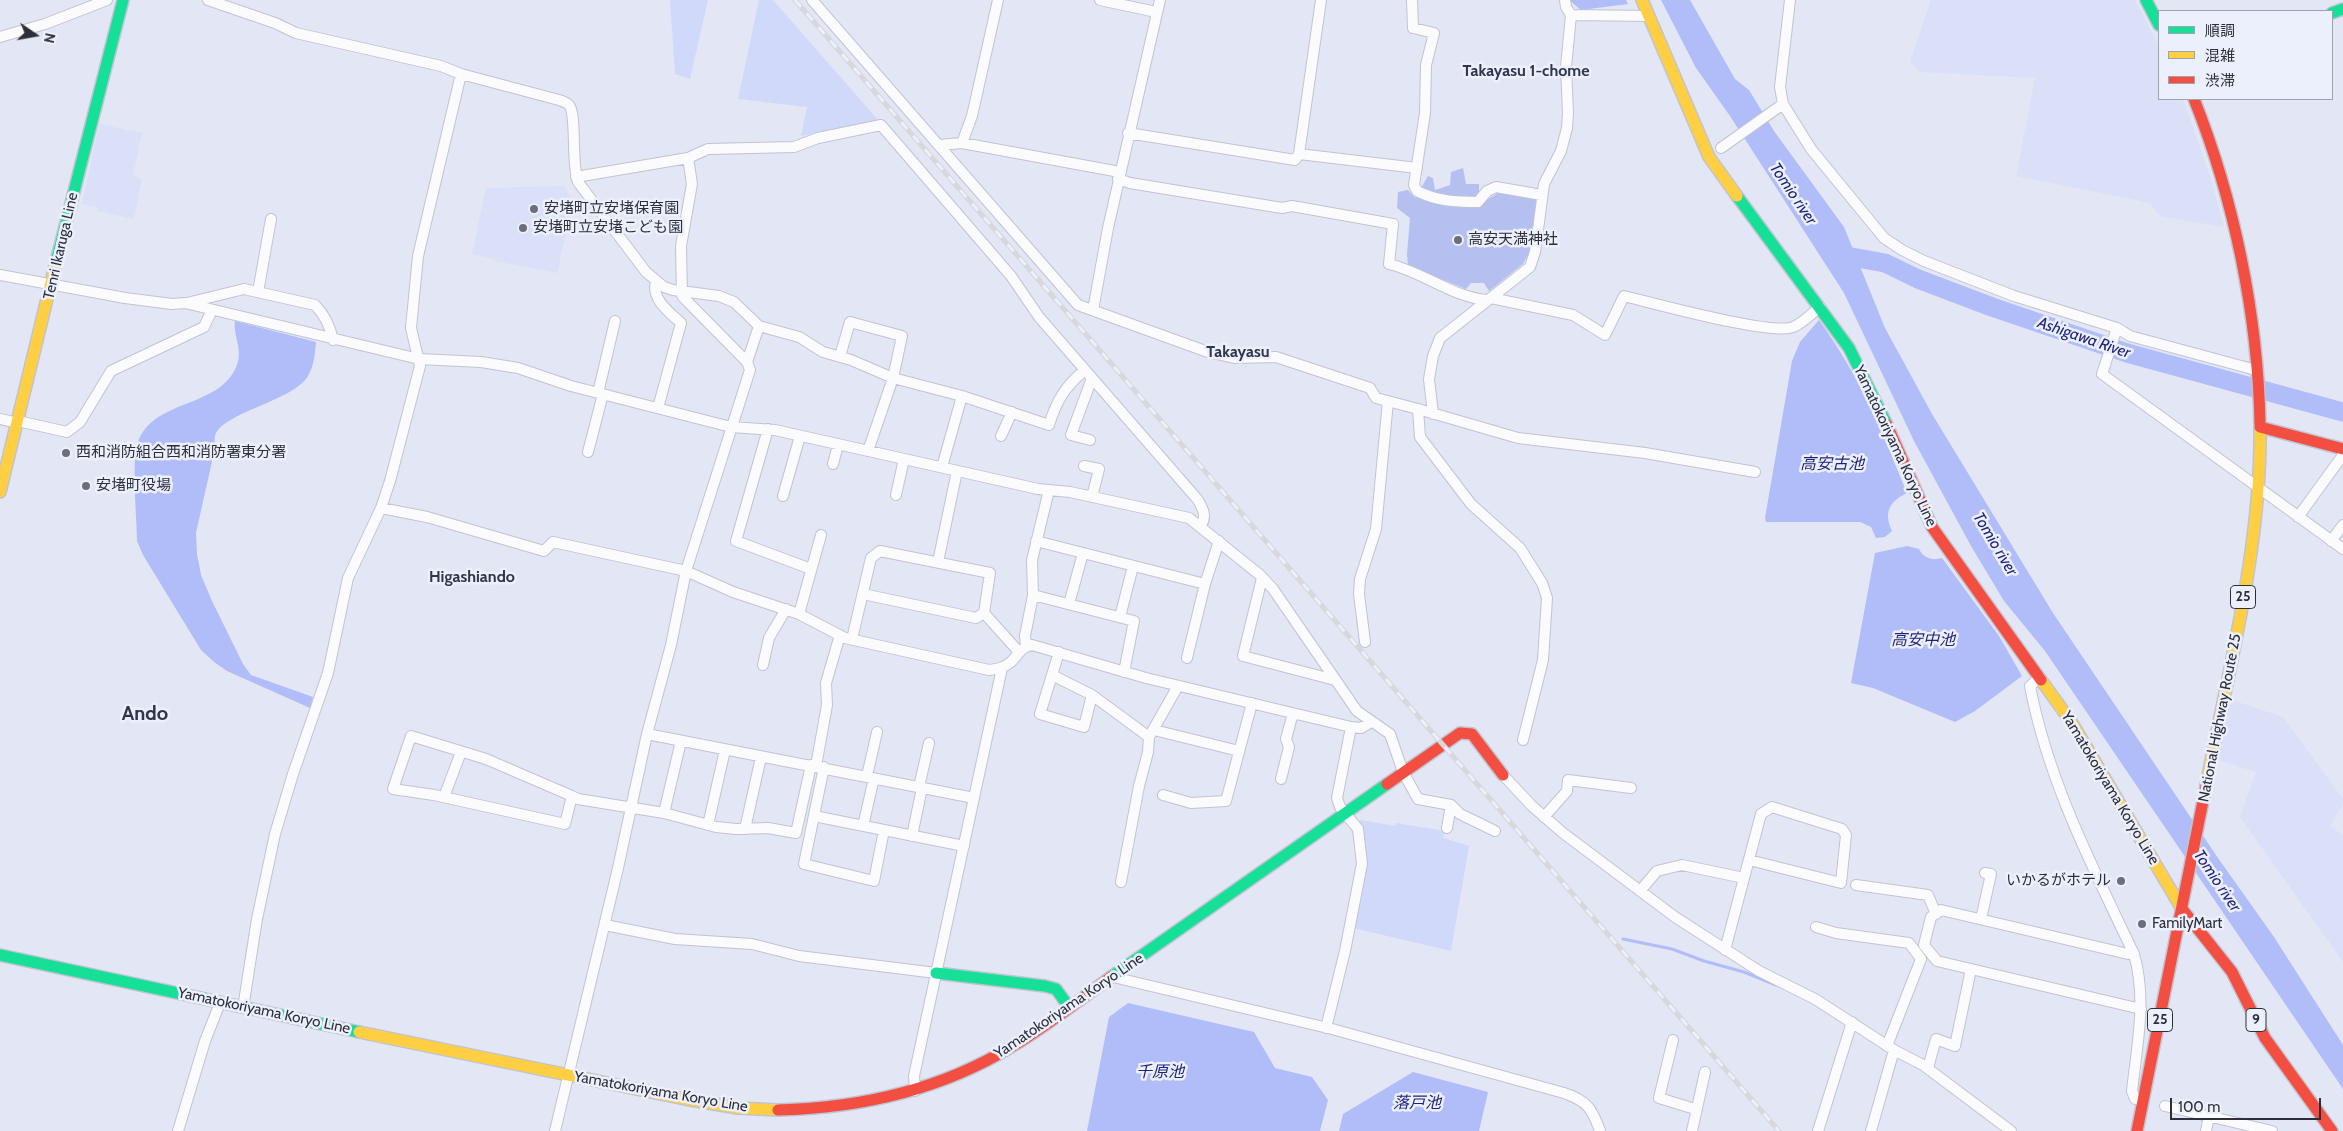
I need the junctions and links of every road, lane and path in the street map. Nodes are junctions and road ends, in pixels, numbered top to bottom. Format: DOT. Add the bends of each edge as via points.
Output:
graph roads {
  1 [pos="107,0"];
  2 [pos="123,0"];
  3 [pos="208,0"];
  4 [pos="812,0"];
  5 [pos="998,0"];
  6 [pos="1100,0"];
  7 [pos="1160,0"];
  8 [pos="1322,0"];
  9 [pos="1412,0"];
  10 [pos="1565,0"];
  11 [pos="1642,0"];
  12 [pos="1790,0"];
  13 [pos="2146,0"];
  14 [pos="1156,12"];
  15 [pos="1571,15"];
  16 [pos="1649,16"];
  17 [pos="2158,23"];
  18 [pos="0,36"];
  19 [pos="461,74"];
  20 [pos="2194,100"];
  21 [pos="1783,104"];
  22 [pos="1128,133"];
  23 [pos="962,143"];
  24 [pos="939,145"];
  25 [pos="1721,148"];
  26 [pos="1299,154"];
  27 [pos="1709,157"];
  28 [pos="688,158"];
  29 [pos="1417,168"];
  30 [pos="1119,176"];
  31 [pos="576,178"];
  32 [pos="1542,195"];
  33 [pos="271,218"];
  34 [pos="0,275"];
  35 [pos="656,282"];
  36 [pos="52,284"];
  37 [pos="683,291"];
  38 [pos="258,292"];
  39 [pos="1489,299"];
  40 [pos="185,303"];
  41 [pos="1820,307"];
  42 [pos="1093,310"];
  43 [pos="210,315"];
  44 [pos="615,322"];
  45 [pos="759,326"];
  46 [pos="2116,331"];
  47 [pos="333,340"];
  48 [pos="840,356"];
  49 [pos="419,359"];
  50 [pos="747,362"];
  51 [pos="2256,373"];
  52 [pos="1088,374"];
  53 [pos="893,378"];
  54 [pos="600,393"];
  55 [pos="962,396"];
  56 [pos="1388,401"];
  57 [pos="658,408"];
  58 [pos="1418,409"];
  59 [pos="1012,412"];
  60 [pos="1433,414"];
  61 [pos="0,419"];
  62 [pos="18,422"];
  63 [pos="730,427"];
  64 [pos="2260,427"];
  65 [pos="768,430"];
  66 [pos="800,436"];
  67 [pos="1001,436"];
  68 [pos="1090,440"];
  69 [pos="838,444"];
  70 [pos="2343,449"];
  71 [pos="868,451"];
  72 [pos="588,452"];
  73 [pos="2343,454"];
  74 [pos="904,459"];
  75 [pos="833,464"];
  76 [pos="1084,466"];
  77 [pos="942,467"];
  78 [pos="957,471"];
  79 [pos="1756,472"];
  80 [pos="2257,487"];
  81 [pos="1049,490"];
  82 [pos="0,492"];
  83 [pos="896,495"];
  84 [pos="783,496"];
  85 [pos="1092,497"];
  86 [pos="381,508"];
  87 [pos="2298,517"];
  88 [pos="2343,525"];
  89 [pos="1201,526"];
  90 [pos="821,535"];
  91 [pos="1219,541"];
  92 [pos="2331,541"];
  93 [pos="1036,542"];
  94 [pos="2343,549"];
  95 [pos="1083,553"];
  96 [pos="938,562"];
  97 [pos="1133,566"];
  98 [pos="811,569"];
  99 [pos="686,571"];
  100 [pos="1262,578"];
  101 [pos="1205,584"];
  102 [pos="863,594"];
  103 [pos="1033,595"];
  104 [pos="1069,604"];
  105 [pos="786,609"];
  106 [pos="984,613"];
  107 [pos="799,614"];
  108 [pos="1120,617"];
  109 [pos="840,635"];
  110 [pos="852,639"];
  111 [pos="1365,642"];
  112 [pos="1023,649"];
  113 [pos="1059,652"];
  114 [pos="1187,658"];
  115 [pos="764,665"];
  116 [pos="1002,668"];
  117 [pos="1124,672"];
  118 [pos="1052,675"];
  119 [pos="2040,677"];
  120 [pos="1334,680"];
  121 [pos="1178,686"];
  122 [pos="1092,696"];
  123 [pos="1252,703"];
  124 [pos="1293,713"];
  125 [pos="1371,722"];
  126 [pos="1351,726"];
  127 [pos="877,732"];
  128 [pos="1152,733"];
  129 [pos="647,734"];
  130 [pos="1523,740"];
  131 [pos="681,741"];
  132 [pos="928,743"];
  133 [pos="725,750"];
  134 [pos="1239,751"];
  135 [pos="461,752"];
  136 [pos="761,757"];
  137 [pos="817,766"];
  138 [pos="1403,772"];
  139 [pos="1503,774"];
  140 [pos="870,777"];
  141 [pos="1281,779"];
  142 [pos="921,787"];
  143 [pos="1631,788"];
  144 [pos="1163,795"];
  145 [pos="572,796"];
  146 [pos="444,798"];
  147 [pos="974,798"];
  148 [pos="1451,805"];
  149 [pos="630,807"];
  150 [pos="664,813"];
  151 [pos="1345,814"];
  152 [pos="814,816"];
  153 [pos="1544,817"];
  154 [pos="708,825"];
  155 [pos="864,826"];
  156 [pos="1447,828"];
  157 [pos="745,829"];
  158 [pos="884,830"];
  159 [pos="1495,831"];
  160 [pos="912,836"];
  161 [pos="964,846"];
  162 [pos="1748,860"];
  163 [pos="1985,873"];
  164 [pos="1744,878"];
  165 [pos="1121,882"];
  166 [pos="1856,885"];
  167 [pos="1640,891"];
  168 [pos="2182,909"];
  169 [pos="1936,914"];
  170 [pos="1981,919"];
  171 [pos="605,925"];
  172 [pos="1816,927"];
  173 [pos="1927,948"];
  174 [pos="1725,950"];
  175 [pos="2128,954"];
  176 [pos="0,955"];
  177 [pos="1918,955"];
  178 [pos="1971,969"];
  179 [pos="936,973"];
  180 [pos="1112,977"];
  181 [pos="220,1003"];
  182 [pos="1069,1007"];
  183 [pos="243,1008"];
  184 [pos="2141,1009"];
  185 [pos="1851,1025"];
  186 [pos="1326,1028"];
  187 [pos="1673,1040"];
  188 [pos="1892,1051"];
  189 [pos="1928,1068"];
  190 [pos="1705,1072"];
  191 [pos="569,1075"];
  192 [pos="915,1091"];
  193 [pos="2144,1101"];
  194 [pos="2166,1106"];
  195 [pos="1695,1109"];
  196 [pos="2209,1116"];
  197 [pos="2254,1129"];
  198 [pos="178,1131"];
  199 [pos="555,1131"];
  200 [pos="1600,1131"];
  201 [pos="1692,1131"];
  202 [pos="1818,1131"];
  203 [pos="1871,1131"];
  204 [pos="2011,1131"];
  205 [pos="2137,1131"];
  206 [pos="2206,1131"];
  207 [pos="2272,1131"];
  208 [pos="2332,1131"];
  1 -- 18 [label="street" via="44,24"];
  2 -- 36 [label="main road, Tenri Ikaruga Line"];
  3 -- 19 [label="street" via="268,20 296,34 441,66"];
  4 -- 24 [label="street"];
  5 -- 23 [label="street" via="972,116"];
  6 -- 14 [label="street"];
  7 -- 14 [label="street"];
  8 -- 26 [label="street"];
  9 -- 29 [label="street" via="1413,28 1434,33 1426,65 1425,113"];
  10 -- 15 [label="street"];
  11 -- 16 [label="main road, Yamatokoriyama Koryo Line"];
  12 -- 21 [label="street" via="1780,87"];
  13 -- 17 [label="main road"];
  14 -- 22 [label="street"];
  15 -- 16 [label="street"];
  15 -- 32 [label="street" via="1566,67 1567,128"];
  16 -- 27 [label="main road, Yamatokoriyama Koryo Line"];
  19 -- 31 [label="street" via="569,104 573,112"];
  19 -- 49 [label="street" via="418,256 411,328"];
  20 -- 51 [label="main road, National Highway Route 25 / 25" via="2211,144 2234,230 2244,277"];
  21 -- 25 [label="street"];
  21 -- 46 [label="street" via="1811,149 1884,238 1924,261"];
  22 -- 26 [label="street" via="1295,160"];
  22 -- 30 [label="street"];
  23 -- 24 [label="street"];
  23 -- 30 [label="street"];
  24 -- 42 [label="street" via="1078,305"];
  25 -- 27 [label="main road"];
  26 -- 29 [label="street"];
  27 -- 41 [label="main road, Yamatokoriyama Koryo Line"];
  28 -- 31 [label="street"];
  28 -- 37 [label="street" via="692,184 681,246"];
  28 -- 52 [label="street" via="717,148 794,147 818,138 881,125 1010,276 1038,317"];
  29 -- 32 [label="street" via="1416,191 1454,202 1478,202 1487,191 1496,187"];
  30 -- 39 [label="street" via="1149,186 1393,224 1389,264 1407,268 1467,296"];
  30 -- 42 [label="street"];
  31 -- 35 [label="street"];
  32 -- 39 [label="street" via="1530,267"];
  33 -- 38 [label="street"];
  34 -- 36 [label="street"];
  35 -- 37 [label="street"];
  35 -- 57 [label="street" via="654,289 661,303 681,323"];
  36 -- 40 [label="street" via="125,298"];
  36 -- 62 [label="main road, Tenri Ikaruga Line"];
  37 -- 45 [label="street" via="719,296 734,302"];
  37 -- 50 [label="street" via="682,296"];
  38 -- 40 [label="street" via="244,289"];
  38 -- 47 [label="street" via="314,305 322,312"];
  39 -- 41 [label="street" via="1573,315 1605,335 1624,296 1773,329 1794,327"];
  39 -- 60 [label="street" via="1440,338 1429,379"];
  40 -- 43 [label="street"];
  41 -- 119 [label="main road, Yamatokoriyama Koryo Line" via="1849,348 1880,407 1932,527"];
  42 -- 56 [label="street" via="1208,352 1234,358 1276,357 1370,388 1376,398"];
  43 -- 47 [label="street"];
  43 -- 62 [label="street" via="204,327 111,371 80,422 67,432"];
  44 -- 54 [label="street"];
  45 -- 48 [label="street" via="799,337 823,352"];
  45 -- 50 [label="street"];
  46 -- 51 [label="street"];
  46 -- 80 [label="street" via="2102,374"];
  47 -- 49 [label="street"];
  48 -- 53 [label="street"];
  48 -- 53 [label="street" via="850,322 902,336"];
  49 -- 54 [label="street" via="501,364"];
  49 -- 86 [label="street" via="420,366"];
  50 -- 63 [label="street" via="750,370"];
  51 -- 64 [label="main road, National Highway Route 25 / 25"];
  52 -- 59 [label="street" via="1070,382 1060,395 1049,425"];
  52 -- 68 [label="street" via="1071,435"];
  52 -- 89 [label="street" via="1198,500 1204,511 1205,520"];
  53 -- 55 [label="street"];
  53 -- 71 [label="street"];
  54 -- 57 [label="street"];
  54 -- 72 [label="street"];
  55 -- 59 [label="street"];
  55 -- 77 [label="street"];
  56 -- 58 [label="street"];
  56 -- 111 [label="street" via="1376,529 1360,579"];
  57 -- 63 [label="street"];
  58 -- 60 [label="street"];
  58 -- 130 [label="street" via="1420,437 1471,504 1520,548 1547,598 1543,660"];
  59 -- 67 [label="street"];
  60 -- 79 [label="street" via="1518,438 1645,453"];
  61 -- 62 [label="street"];
  62 -- 82 [label="main road, Tenri Ikaruga Line"];
  63 -- 65 [label="street"];
  63 -- 99 [label="street"];
  64 -- 70 [label="main road"];
  64 -- 80 [label="main road, National Highway Route 25 / 25"];
  65 -- 66 [label="street"];
  65 -- 98 [label="street" via="736,541"];
  66 -- 69 [label="street"];
  66 -- 84 [label="street"];
  69 -- 71 [label="street"];
  69 -- 75 [label="street"];
  71 -- 74 [label="street"];
  73 -- 87 [label="street"];
  74 -- 77 [label="street"];
  74 -- 83 [label="street"];
  76 -- 85 [label="street" via="1099,469"];
  77 -- 78 [label="street"];
  78 -- 81 [label="street"];
  78 -- 96 [label="street"];
  80 -- 87 [label="street"];
  80 -- 168 [label="main road, National Highway Route 25 / 25" via="2242,603"];
  81 -- 85 [label="street"];
  81 -- 93 [label="street"];
  85 -- 89 [label="street" via="1177,514"];
  86 -- 99 [label="street" via="427,517 544,551 553,542"];
  86 -- 183 [label="street" via="348,578 328,673 275,834"];
  87 -- 92 [label="street"];
  88 -- 92 [label="street"];
  89 -- 91 [label="street"];
  90 -- 98 [label="street"];
  91 -- 100 [label="street"];
  91 -- 101 [label="street"];
  92 -- 94 [label="street"];
  93 -- 95 [label="street"];
  93 -- 103 [label="street" via="1032,560"];
  95 -- 97 [label="street"];
  95 -- 104 [label="street"];
  96 -- 102 [label="street" via="880,551 870,558"];
  96 -- 106 [label="street" via="990,573"];
  97 -- 101 [label="street"];
  97 -- 108 [label="street"];
  98 -- 107 [label="street"];
  99 -- 105 [label="street"];
  99 -- 129 [label="street" via="671,645"];
  100 -- 120 [label="street"];
  100 -- 120 [label="street" via="1243,656"];
  101 -- 114 [label="street"];
  102 -- 106 [label="street" via="976,618"];
  102 -- 110 [label="street"];
  103 -- 104 [label="street"];
  103 -- 112 [label="street"];
  104 -- 108 [label="street"];
  105 -- 107 [label="street"];
  105 -- 115 [label="street" via="769,638"];
  106 -- 112 [label="street"];
  107 -- 109 [label="street"];
  108 -- 117 [label="street" via="1134,621"];
  109 -- 110 [label="street"];
  109 -- 137 [label="street" via="826,682 827,705"];
  110 -- 116 [label="street" via="989,670"];
  112 -- 113 [label="street" via="1032,645"];
  112 -- 116 [label="street"];
  113 -- 117 [label="street"];
  113 -- 118 [label="street"];
  116 -- 147 [label="street"];
  117 -- 121 [label="street"];
  118 -- 122 [label="street"];
  118 -- 122 [label="street" via="1040,714 1084,727"];
  119 -- 168 [label="main road, Yamatokoriyama Koryo Line" via="2072,723"];
  119 -- 184 [label="street" via="2030,686 2036,719 2062,797 2134,954 2142,986"];
  120 -- 125 [label="street" via="1357,711"];
  121 -- 123 [label="street"];
  121 -- 128 [label="street"];
  122 -- 128 [label="street"];
  123 -- 124 [label="street"];
  123 -- 134 [label="street"];
  124 -- 126 [label="street"];
  124 -- 141 [label="street"];
  125 -- 126 [label="street" via="1361,728"];
  125 -- 138 [label="street" via="1390,734"];
  126 -- 151 [label="street" via="1337,798"];
  127 -- 140 [label="street"];
  128 -- 134 [label="street"];
  128 -- 165 [label="street" via="1140,778"];
  129 -- 131 [label="street"];
  129 -- 149 [label="street"];
  131 -- 133 [label="street"];
  131 -- 150 [label="street"];
  132 -- 142 [label="street"];
  133 -- 136 [label="street"];
  133 -- 154 [label="street"];
  134 -- 144 [label="street" via="1226,801 1191,804"];
  135 -- 145 [label="street"];
  135 -- 146 [label="street"];
  135 -- 146 [label="street" via="410,736 393,789"];
  136 -- 137 [label="street"];
  136 -- 157 [label="street"];
  137 -- 140 [label="street"];
  137 -- 152 [label="street"];
  137 -- 157 [label="street" via="796,833 768,828"];
  138 -- 139 [label="main road, Yamatokoriyama Koryo Line" via="1466,732 1472,734"];
  138 -- 148 [label="street" via="1418,799"];
  138 -- 151 [label="main road, Yamatokoriyama Koryo Line"];
  139 -- 153 [label="street"];
  140 -- 142 [label="street"];
  140 -- 155 [label="street"];
  142 -- 147 [label="street"];
  142 -- 160 [label="street"];
  143 -- 153 [label="street" via="1568,780 1567,791"];
  145 -- 146 [label="street" via="565,824"];
  145 -- 149 [label="street" via="590,802"];
  147 -- 161 [label="street"];
  148 -- 156 [label="street"];
  148 -- 159 [label="street" via="1460,814"];
  149 -- 150 [label="street"];
  149 -- 171 [label="street"];
  150 -- 154 [label="street"];
  151 -- 180 [label="main road, Yamatokoriyama Koryo Line"];
  151 -- 186 [label="street" via="1358,829 1362,864"];
  152 -- 155 [label="street"];
  152 -- 158 [label="street" via="804,864 874,881"];
  153 -- 167 [label="street"];
  154 -- 157 [label="street"];
  155 -- 158 [label="street"];
  158 -- 160 [label="street"];
  160 -- 161 [label="street"];
  161 -- 179 [label="street"];
  162 -- 162 [label="street" via="1760,814 1772,807 1842,829 1846,835 1841,883"];
  162 -- 164 [label="street"];
  163 -- 170 [label="street" via="1991,874"];
  164 -- 167 [label="street" via="1682,865 1658,871"];
  164 -- 174 [label="street"];
  166 -- 169 [label="street" via="1928,895"];
  167 -- 174 [label="street"];
  168 -- 193 [label="main road, National Highway Route 25 / 25"];
  168 -- 208 [label="main road, 9" via="2232,972 2265,1038"];
  169 -- 170 [label="street" via="1941,910"];
  169 -- 173 [label="street" via="1931,917 1924,945"];
  170 -- 175 [label="street"];
  171 -- 179 [label="street" via="675,939 752,944 799,956"];
  171 -- 191 [label="street"];
  172 -- 177 [label="street" via="1836,933 1909,943"];
  173 -- 177 [label="street"];
  173 -- 178 [label="street" via="1937,961"];
  174 -- 185 [label="street" via="1759,972 1815,999"];
  176 -- 181 [label="main road, Yamatokoriyama Koryo Line"];
  177 -- 188 [label="street" via="1921,959"];
  178 -- 184 [label="street"];
  178 -- 189 [label="street" via="1955,1046 1936,1039"];
  179 -- 182 [label="main road" via="1045,986 1056,989"];
  179 -- 192 [label="street" via="914,1076"];
  180 -- 182 [label="main road, Yamatokoriyama Koryo Line"];
  180 -- 186 [label="street"];
  181 -- 183 [label="main road, Yamatokoriyama Koryo Line"];
  181 -- 198 [label="street"];
  182 -- 192 [label="main road, Yamatokoriyama Koryo Line" via="982,1065"];
  183 -- 191 [label="main road, Yamatokoriyama Koryo Line"];
  184 -- 193 [label="street" via="2132,1091 2135,1099"];
  185 -- 188 [label="street"];
  185 -- 202 [label="street"];
  186 -- 200 [label="street" via="1572,1096 1590,1107"];
  187 -- 195 [label="street" via="1659,1098"];
  188 -- 189 [label="street"];
  188 -- 203 [label="street"];
  189 -- 204 [label="street"];
  190 -- 195 [label="street"];
  191 -- 192 [label="main road, Yamatokoriyama Koryo Line" via="702,1102 762,1109 837,1108"];
  191 -- 199 [label="street"];
  193 -- 205 [label="main road, National Highway Route 25 / 25"];
  194 -- 196 [label="street"];
  195 -- 201 [label="street"];
  196 -- 197 [label="street"];
  196 -- 206 [label="street"];
  197 -- 207 [label="street"];
}
